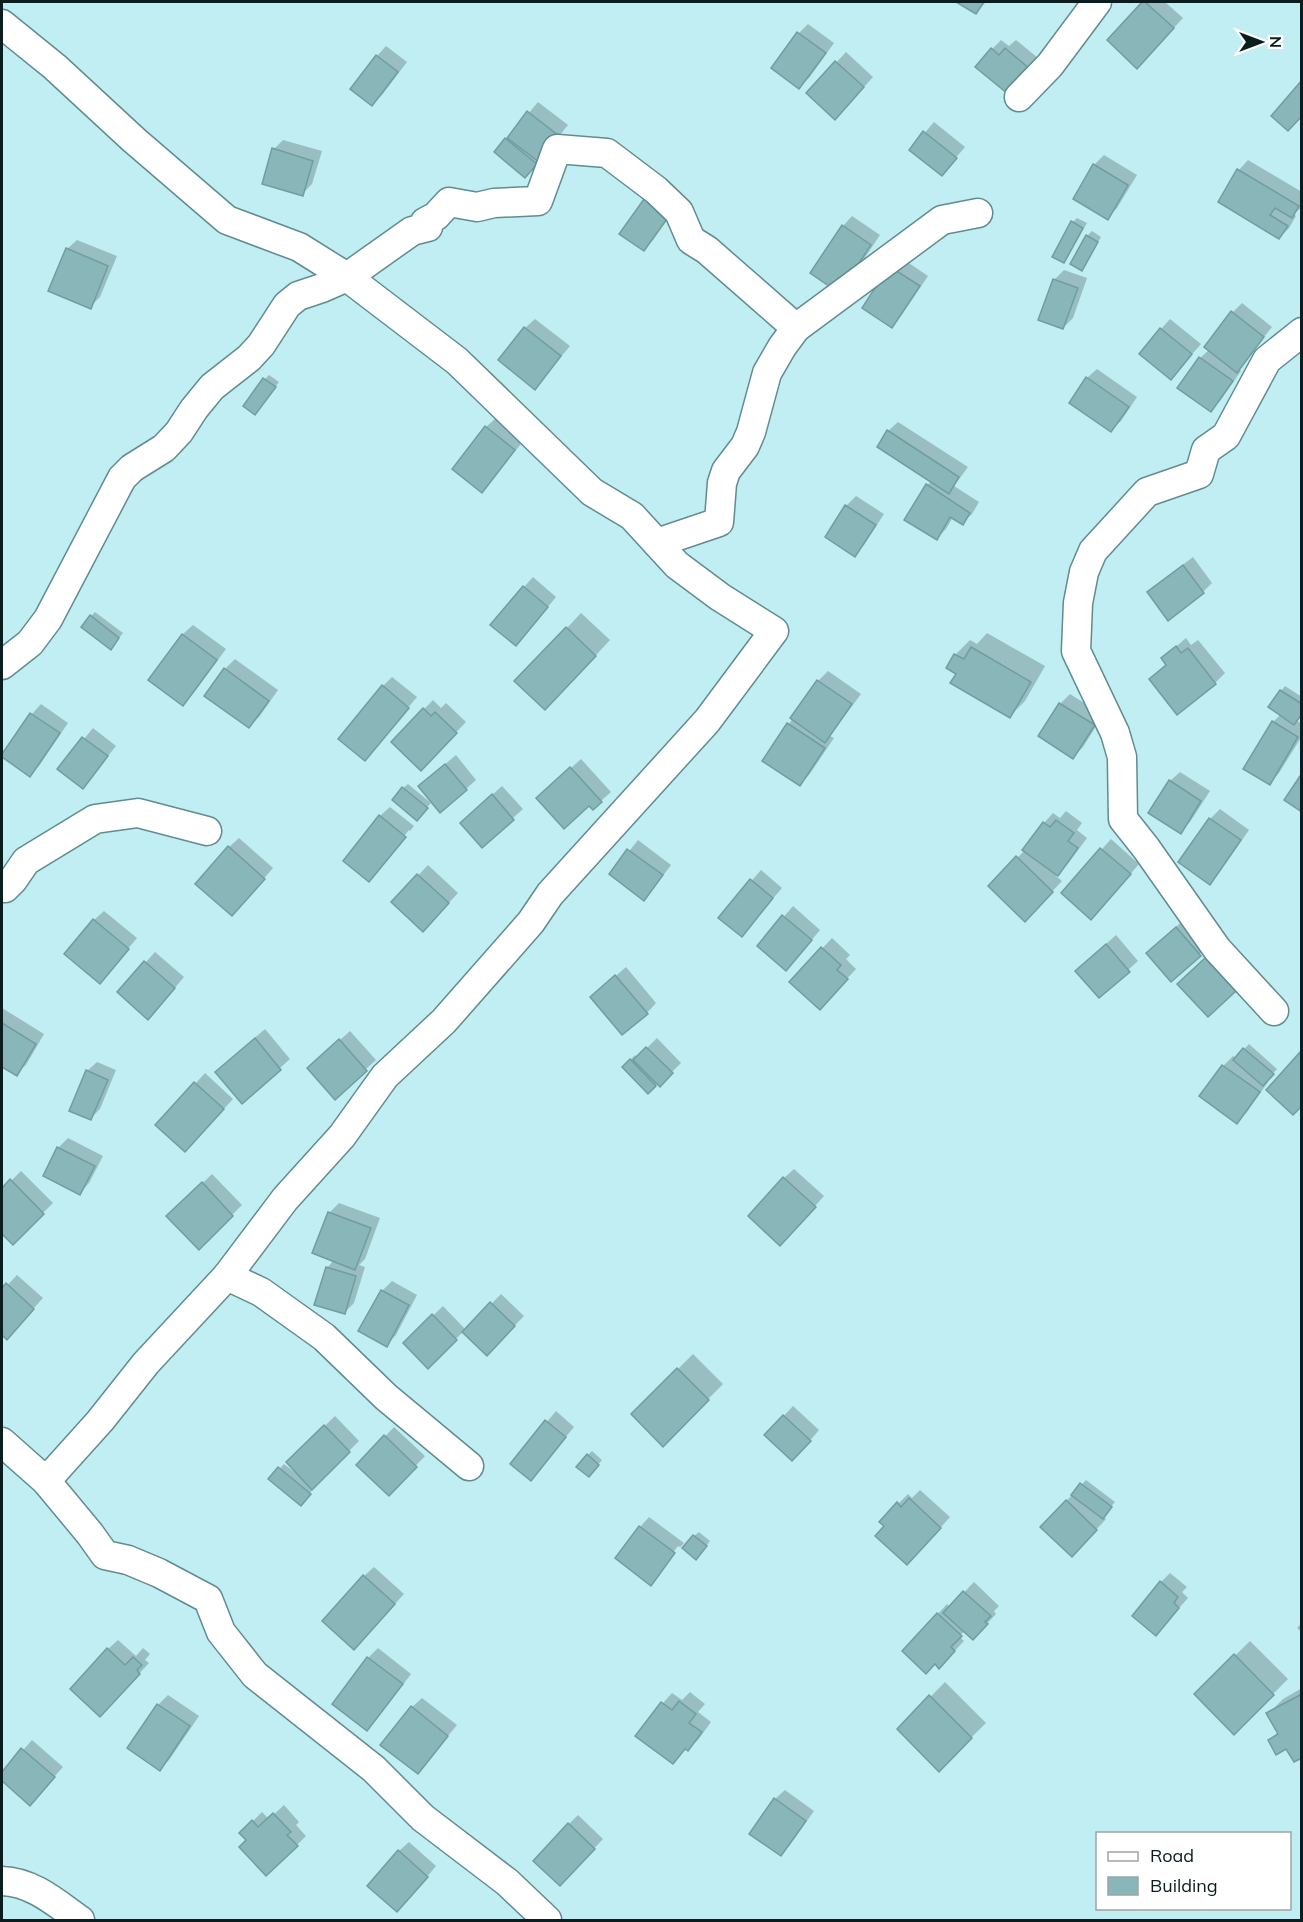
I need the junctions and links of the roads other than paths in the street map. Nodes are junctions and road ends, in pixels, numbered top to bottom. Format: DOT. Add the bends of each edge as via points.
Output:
graph roads {
  1 [pos="1097,2"];
  2 [pos="2,24"];
  3 [pos="1019,98"];
  4 [pos="978,213"];
  5 [pos="347,277"];
  6 [pos="796,328"];
  7 [pos="1302,332"];
  8 [pos="657,543"];
  9 [pos="2,664"];
  10 [pos="207,831"];
  11 [pos="2,888"];
  12 [pos="1274,1011"];
  13 [pos="226,1276"];
  14 [pos="2,1442"];
  15 [pos="469,1467"];
  16 [pos="46,1481"];
  17 [pos="2,1881"];
  18 [pos="80,1920"];
  19 [pos="547,1920"];
  1 -- 3 [label="street" via="1050,65"];
  2 -- 5 [label="street" via="227,220 299,247"];
  4 -- 6 [label="street" via="942,220"];
  5 -- 6 [label="street" via="412,231 428,227 425,222 449,202 477,207 538,201 557,149 607,153 679,212 691,240"];
  5 -- 8 [label="street" via="457,361 592,492 632,516"];
  5 -- 9 [label="street" via="298,296 287,305 261,345 212,387 172,440 122,478 48,619 30,643"];
  6 -- 8 [label="street" via="767,373 751,432 726,471 719,522"];
  7 -- 12 [label="street" via="1267,360 1226,436 1206,450 1199,474 1147,492 1093,551 1078,603 1076,651 1115,733 1122,757 1123,819 1217,950"];
  8 -- 13 [label="street" via="677,565 774,631 707,721 550,894 531,922 444,1022 385,1076 342,1136 285,1200"];
  10 -- 11 [label="street" via="138,813 95,819 26,861"];
  13 -- 15 [label="street" via="261,1292 324,1337 386,1397"];
  13 -- 16 [label="street"];
  14 -- 16 [label="street"];
  16 -- 19 [label="street" via="105,1556 128,1560 208,1599 221,1632 255,1675 374,1769 423,1818 507,1882"];
  17 -- 18 [label="street" via="41,1891"];
}
